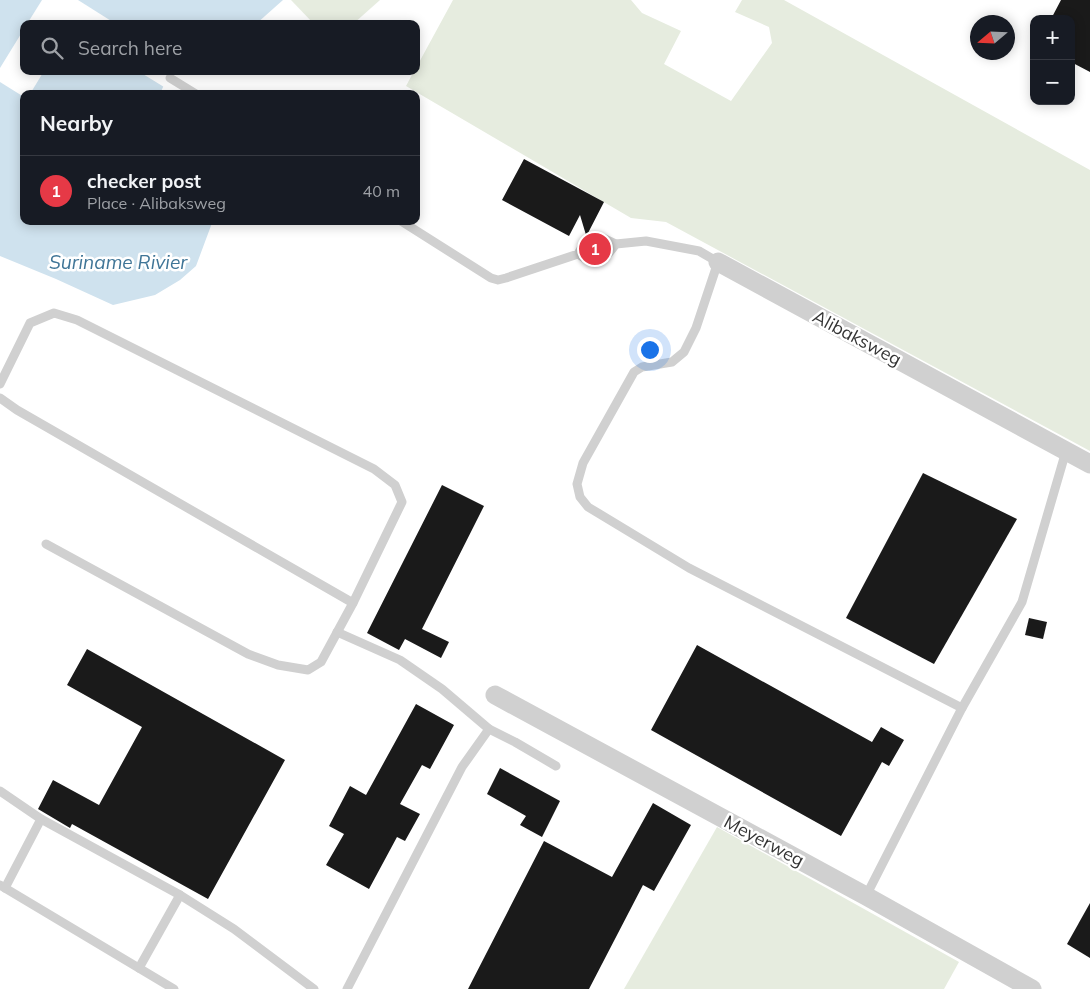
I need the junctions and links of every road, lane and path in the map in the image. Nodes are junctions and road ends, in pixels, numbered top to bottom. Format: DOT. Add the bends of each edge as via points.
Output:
graph roads {
  1 [pos="170,78"];
  2 [pos="190,90"];
  3 [pos="406,225"];
  4 [pos="616,244"];
  5 [pos="578,254"];
  6 [pos="718,262"];
  7 [pos="0,384"];
  8 [pos="0,398"];
  9 [pos="1066,451"];
  10 [pos="1090,464"];
  11 [pos="46,544"];
  12 [pos="353,603"];
  13 [pos="337,632"];
  14 [pos="495,695"];
  15 [pos="962,708"];
  16 [pos="489,729"];
  17 [pos="556,766"];
  18 [pos="0,791"];
  19 [pos="41,819"];
  20 [pos="3,886"];
  21 [pos="180,895"];
  22 [pos="866,896"];
  23 [pos="139,968"];
  24 [pos="174,989"];
  25 [pos="314,989"];
  26 [pos="347,989"];
  27 [pos="1032,989"];
  1 -- 2 [label="lane"];
  3 -- 5 [label="lane" via="498,280"];
  4 -- 5 [label="lane, Alibaksweg" via="603,238 593,239 585,242"];
  4 -- 5 [label="lane" via="608,256 600,259 589,261"];
  4 -- 6 [label="lane, Alibaksweg" via="646,241 699,251"];
  6 -- 9 [label="street, Alibaksweg"];
  6 -- 15 [label="lane" via="696,328 684,352 672,362 642,367 634,372 583,462 577,484 580,497 588,507 689,568"];
  7 -- 12 [label="lane" via="30,323 54,313 76,320 374,469 396,485 402,502"];
  8 -- 12 [label="lane"];
  9 -- 10 [label="street, Alibaksweg"];
  9 -- 15 [label="lane" via="1022,602"];
  11 -- 13 [label="lane" via="248,654 278,665 308,670 321,662"];
  12 -- 13 [label="lane"];
  13 -- 16 [label="lane" via="400,660 442,689"];
  14 -- 22 [label="street, Meyerweg"];
  15 -- 22 [label="lane"];
  16 -- 17 [label="lane"];
  16 -- 26 [label="lane" via="462,767"];
  18 -- 19 [label="lane"];
  19 -- 20 [label="lane"];
  19 -- 21 [label="lane"];
  20 -- 23 [label="lane"];
  21 -- 23 [label="lane"];
  21 -- 25 [label="lane" via="234,929"];
  22 -- 27 [label="street, Meyerweg"];
  23 -- 24 [label="lane"];
}
